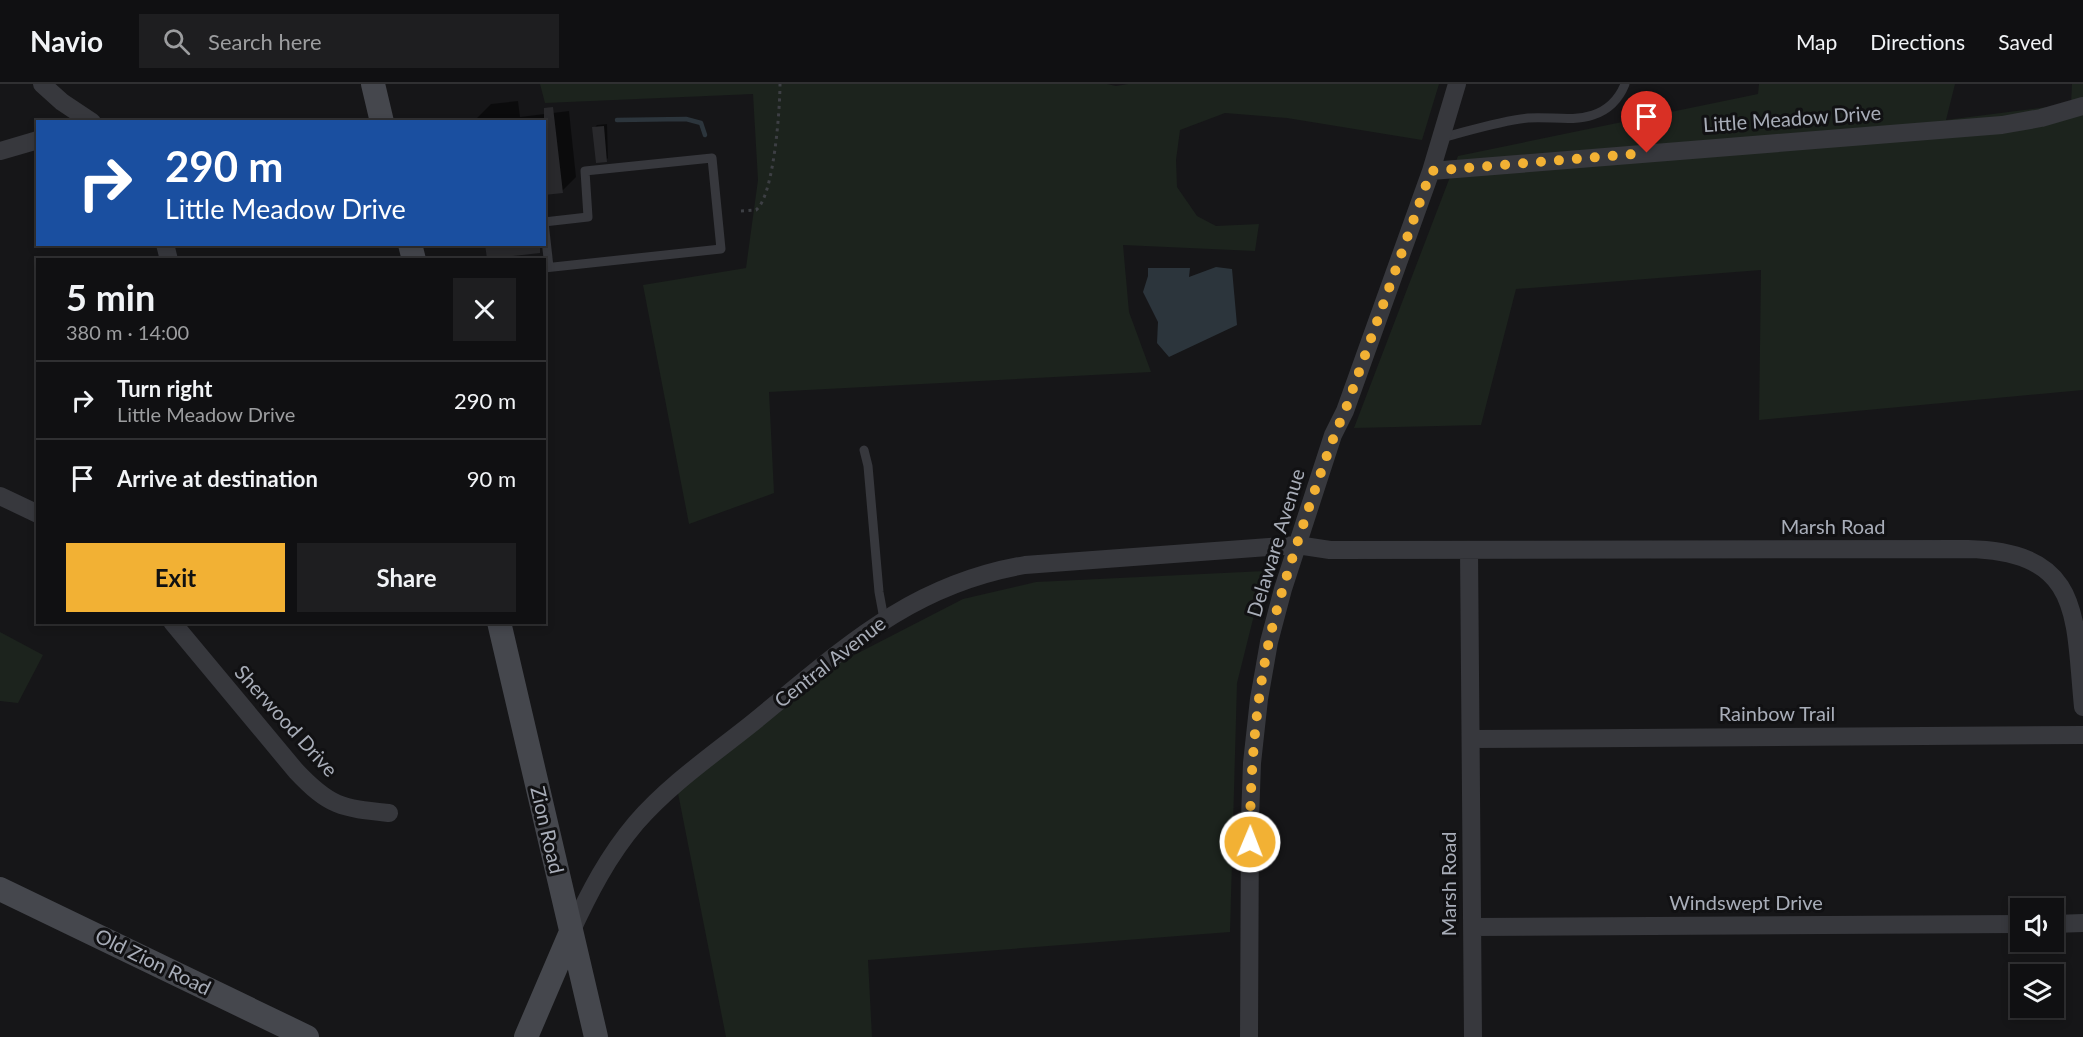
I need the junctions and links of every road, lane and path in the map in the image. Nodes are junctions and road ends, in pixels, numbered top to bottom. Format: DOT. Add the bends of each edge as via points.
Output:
graph roads {
  1 [pos="42,84"];
  2 [pos="373,84"];
  3 [pos="780,84"];
  4 [pos="1457,84"];
  5 [pos="1625,84"];
  6 [pos="2083,106"];
  7 [pos="67,115"];
  8 [pos="85,120"];
  9 [pos="382,120"];
  10 [pos="1441,138"];
  11 [pos="36,141"];
  12 [pos="0,151"];
  13 [pos="1431,171"];
  14 [pos="741,212"];
  15 [pos="546,222"];
  16 [pos="546,246"];
  17 [pos="547,267"];
  18 [pos="864,450"];
  19 [pos="0,496"];
  20 [pos="36,513"];
  21 [pos="1297,545"];
  22 [pos="1469,550"];
  23 [pos="884,619"];
  24 [pos="174,624"];
  25 [pos="499,624"];
  26 [pos="2083,707"];
  27 [pos="2083,735"];
  28 [pos="1471,739"];
  29 [pos="389,813"];
  30 [pos="0,889"];
  31 [pos="2083,923"];
  32 [pos="2010,924"];
  33 [pos="2064,924"];
  34 [pos="1472,927"];
  35 [pos="571,932"];
  36 [pos="307,1037"];
  37 [pos="526,1037"];
  38 [pos="596,1037"];
  39 [pos="1250,1037"];
  40 [pos="1473,1037"];
  1 -- 7 [label="street"];
  2 -- 9 [label="street"];
  3 -- 14 [label="path" via="772,167 758,208"];
  4 -- 10 [label="street, Delaware Avenue"];
  5 -- 10 [label="lane" via="1621,96 1593,115 1525,119"];
  6 -- 13 [label="street, Little Meadow Drive" via="2002,125"];
  7 -- 8 [label="street"];
  10 -- 13 [label="street, Delaware Avenue"];
  11 -- 12 [label="street"];
  13 -- 21 [label="street, Delaware Avenue" via="1333,435"];
  15 -- 17 [label="lane" via="588,217 585,171 712,158 721,249"];
  16 -- 17 [label="lane"];
  18 -- 23 [label="lane"];
  19 -- 20 [label="street"];
  21 -- 22 [label="street, Marsh Road" via="1329,550"];
  21 -- 23 [label="street, Central Avenue" via="1010,568 931,593"];
  21 -- 39 [label="street, Delaware Avenue" via="1269,642 1252,763"];
  22 -- 26 [label="street, Marsh Road" via="2007,551 2043,569 2067,596 2074,615"];
  22 -- 28 [label="street, Marsh Road"];
  23 -- 35 [label="street, Central Avenue" via="660,798 609,861"];
  24 -- 29 [label="street, Sherwood Drive" via="318,793 346,808"];
  25 -- 35 [label="street, Zion Road"];
  27 -- 28 [label="street, Rainbow Trail"];
  28 -- 34 [label="street, Marsh Road"];
  30 -- 36 [label="street, Old Zion Road"];
  31 -- 33 [label="street"];
  32 -- 34 [label="street, Windswept Drive"];
  34 -- 40 [label="street, Marsh Road"];
  35 -- 37 [label="street, Central Avenue"];
  35 -- 38 [label="street, Zion Road"];
}
